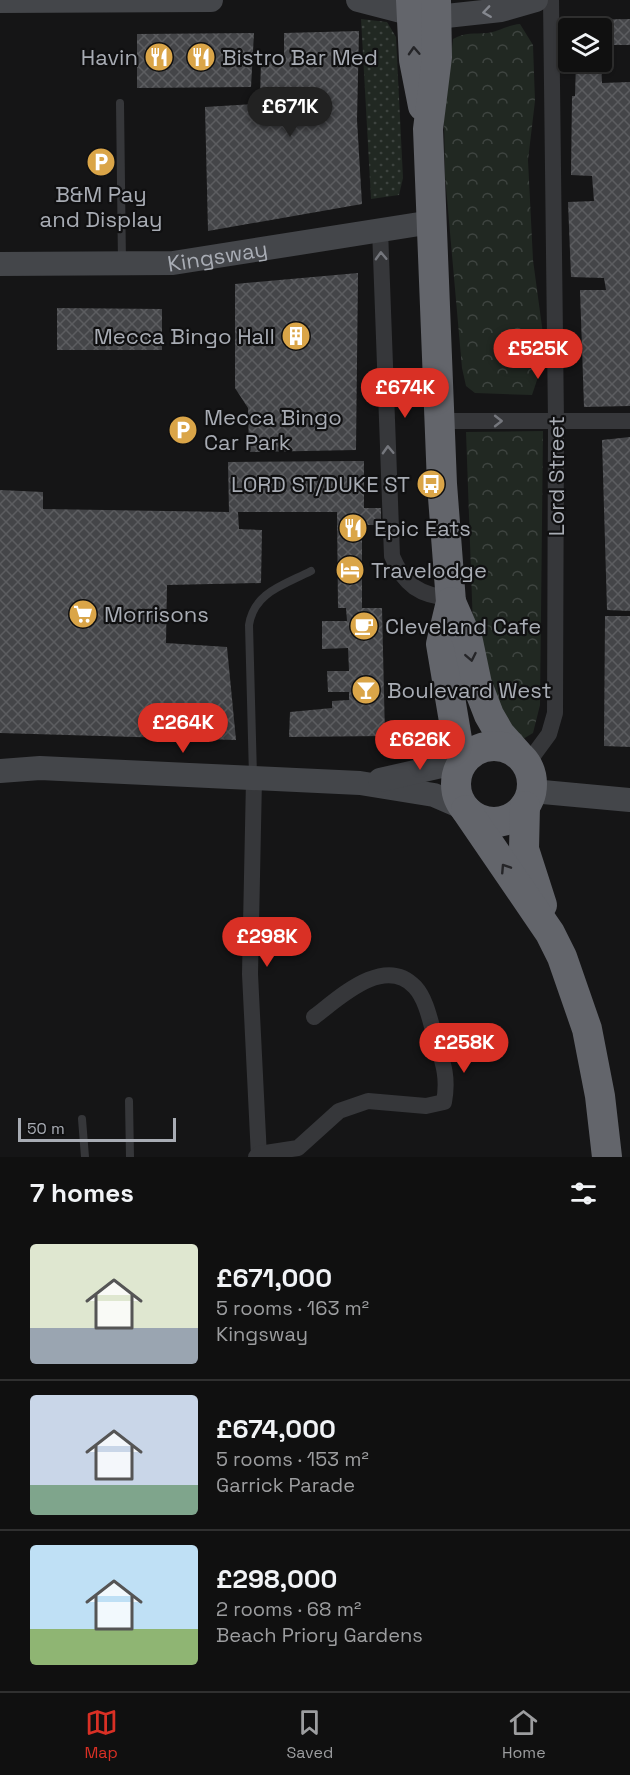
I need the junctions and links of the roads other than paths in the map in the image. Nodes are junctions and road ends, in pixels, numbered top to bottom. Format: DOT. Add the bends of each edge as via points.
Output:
graph roads {
  1 [pos="155,0"];
  2 [pos="212,0"];
  3 [pos="358,0"];
  4 [pos="536,0"];
  5 [pos="551,0"];
  6 [pos="0,1"];
  7 [pos="424,8"];
  8 [pos="120,103"];
  9 [pos="432,222"];
  10 [pos="381,229"];
  11 [pos="122,263"];
  12 [pos="0,264"];
  13 [pos="440,421"];
  14 [pos="630,421"];
  15 [pos="556,422"];
  16 [pos="311,571"];
  17 [pos="451,600"];
  18 [pos="464,761"];
  19 [pos="2,771"];
  20 [pos="254,779"];
  21 [pos="525,779"];
  22 [pos="360,783"];
  23 [pos="630,800"];
  24 [pos="465,809"];
  25 [pos="550,933"];
  26 [pos="314,1017"];
  27 [pos="129,1101"];
  28 [pos="82,1119"];
  29 [pos="297,1152"];
  30 [pos="258,1156"];
  31 [pos="85,1157"];
  32 [pos="130,1157"];
  33 [pos="607,1157"];
  1 -- 2 [label="street"];
  1 -- 6 [label="street"];
  3 -- 7 [label="street"];
  4 -- 7 [label="street, one-way" via="501,10"];
  5 -- 15 [label="street, Lord Street"];
  7 -- 9 [label="highway" via="437,57 428,129"];
  8 -- 11 [label="lane"];
  9 -- 10 [label="street, Kingsway"];
  9 -- 13 [label="highway"];
  10 -- 11 [label="street, Kingsway" via="173,263"];
  17 -- 10 [label="street, one-way" via="416,591 398,571 392,556"];
  11 -- 12 [label="street, Kingsway"];
  13 -- 15 [label="street, one-way"];
  13 -- 17 [label="highway"];
  14 -- 15 [label="street"];
  15 -- 21 [label="street, Lord Street" via="555,712 549,734"];
  16 -- 20 [label="lane" via="263,596 251,609"];
  17 -- 18 [label="highway" via="441,644"];
  17 -- 21 [label="highway, one-way" via="468,641 477,684 489,715"];
  18 -- 21 [label="highway" via="487,746 507,748"];
  18 -- 22 [label="street"];
  18 -- 24 [label="highway" via="456,781 457,794"];
  19 -- 20 [label="street" via="58,769"];
  20 -- 22 [label="street"];
  20 -- 30 [label="street" via="250,974"];
  21 -- 23 [label="street"];
  21 -- 24 [label="highway" via="514,817 501,822 481,820"];
  21 -- 25 [label="highway" via="524,849"];
  22 -- 24 [label="street" via="434,795"];
  25 -- 24 [label="highway, one-way"];
  25 -- 33 [label="highway" via="587,1029"];
  26 -- 29 [label="street" via="364,981 382,976 400,978 415,987 424,1003 448,1081 444,1102 426,1106 369,1101 339,1112"];
  27 -- 32 [label="lane"];
  28 -- 31 [label="lane"];
  29 -- 30 [label="street"];
}
